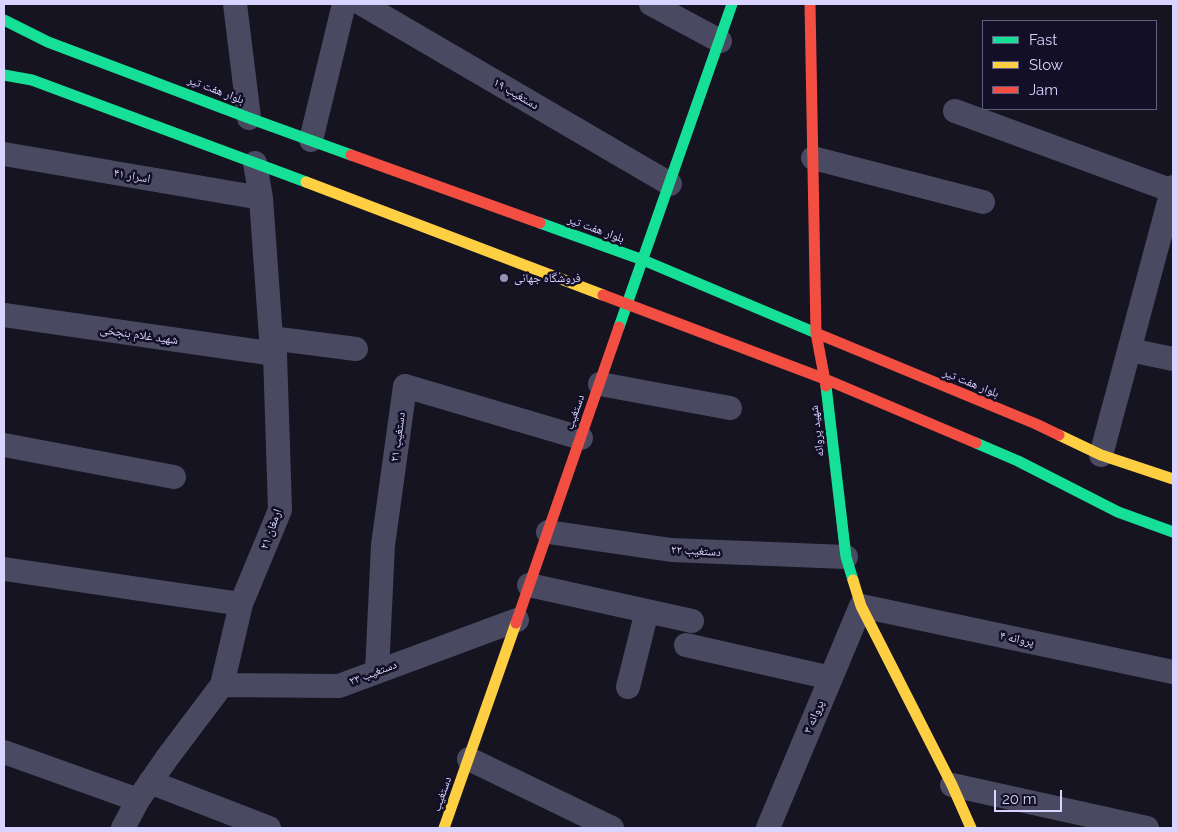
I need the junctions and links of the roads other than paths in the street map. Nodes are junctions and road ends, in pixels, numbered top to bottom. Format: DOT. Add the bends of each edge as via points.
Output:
graph roads {
  1 [pos="235,4"];
  2 [pos="344,4"];
  3 [pos="362,4"];
  4 [pos="651,4"];
  5 [pos="732,4"];
  6 [pos="810,4"];
  7 [pos="4,20"];
  8 [pos="720,41"];
  9 [pos="4,75"];
  10 [pos="955,111"];
  11 [pos="249,118"];
  12 [pos="311,140"];
  13 [pos="4,154"];
  14 [pos="813,158"];
  15 [pos="254,163"];
  16 [pos="431,184"];
  17 [pos="670,184"];
  18 [pos="1173,189"];
  19 [pos="435,195"];
  20 [pos="260,198"];
  21 [pos="983,202"];
  22 [pos="428,218"];
  23 [pos="417,225"];
  24 [pos="643,260"];
  25 [pos="628,304"];
  26 [pos="4,315"];
  27 [pos="816,333"];
  28 [pos="273,346"];
  29 [pos="356,349"];
  30 [pos="1130,350"];
  31 [pos="1173,359"];
  32 [pos="825,379"];
  33 [pos="600,384"];
  34 [pos="730,408"];
  35 [pos="581,438"];
  36 [pos="4,445"];
  37 [pos="1101,455"];
  38 [pos="174,477"];
  39 [pos="1173,479"];
  40 [pos="548,532"];
  41 [pos="1173,532"];
  42 [pos="846,558"];
  43 [pos="4,569"];
  44 [pos="529,585"];
  45 [pos="241,604"];
  46 [pos="860,606"];
  47 [pos="647,611"];
  48 [pos="517,620"];
  49 [pos="692,621"];
  50 [pos="686,645"];
  51 [pos="377,671"];
  52 [pos="1173,672"];
  53 [pos="831,678"];
  54 [pos="222,685"];
  55 [pos="628,688"];
  56 [pos="4,752"];
  57 [pos="468,759"];
  58 [pos="952,785"];
  59 [pos="144,791"];
  60 [pos="123,828"];
  61 [pos="269,828"];
  62 [pos="444,828"];
  63 [pos="612,828"];
  64 [pos="768,828"];
  65 [pos="971,828"];
  66 [pos="1147,828"];
  1 -- 11 [label="street"];
  2 -- 12 [label="street"];
  3 -- 17 [label="street, دستغیب ۱۹"];
  4 -- 8 [label="street"];
  5 -- 8 [label="main road, دستغیب"];
  6 -- 14 [label="main road, شهید پروانه"];
  7 -- 11 [label="main road, بلوار هفت تیر" via="48,42"];
  8 -- 17 [label="main road, دستغیب"];
  9 -- 15 [label="main road" via="32,80"];
  10 -- 18 [label="street"];
  11 -- 12 [label="main road, بلوار هفت تیر"];
  12 -- 16 [label="main road, بلوار هفت تیر"];
  13 -- 20 [label="street, اسرار ۴۱"];
  14 -- 21 [label="street"];
  14 -- 27 [label="main road, شهید پروانه"];
  15 -- 20 [label="street, ارمغان ۲۱"];
  15 -- 23 [label="main road"];
  16 -- 19 [label="main road"];
  16 -- 24 [label="main road, بلوار هفت تیر"];
  17 -- 24 [label="main road, دستغیب"];
  18 -- 30 [label="street"];
  20 -- 28 [label="street, ارمغان ۲۱"];
  22 -- 23 [label="main road"];
  23 -- 25 [label="main road"];
  24 -- 25 [label="main road, دستغیب"];
  24 -- 27 [label="main road, بلوار هفت تیر"];
  25 -- 32 [label="main road"];
  25 -- 33 [label="main road, دستغیب"];
  26 -- 28 [label="street, شهید غلام بنجخی"];
  27 -- 32 [label="main road, شهید پروانه"];
  27 -- 37 [label="main road, بلوار هفت تیر"];
  28 -- 29 [label="street, شهید غلام بنجخی"];
  28 -- 45 [label="street, ارمغان ۲۱" via="280,510"];
  30 -- 31 [label="street"];
  30 -- 37 [label="street"];
  32 -- 41 [label="main road" via="1020,458 1118,512"];
  32 -- 42 [label="main road, شهید پروانه"];
  33 -- 34 [label="street"];
  33 -- 35 [label="main road, دستغیب"];
  35 -- 40 [label="main road, دستغیب"];
  35 -- 51 [label="street, دستغیب ۲۱" via="405,386 383,545"];
  36 -- 38 [label="street"];
  37 -- 39 [label="main road, بلوار هفت تیر"];
  40 -- 42 [label="street, دستغیب ۲۲" via="671,550"];
  40 -- 44 [label="main road, دستغیب"];
  42 -- 46 [label="main road, شهید پروانه"];
  43 -- 45 [label="street"];
  44 -- 47 [label="street"];
  44 -- 48 [label="main road, دستغیب"];
  45 -- 54 [label="street, ارمغان ۲۱"];
  46 -- 52 [label="street, پروانه ۴"];
  46 -- 53 [label="street, پروانه ۳"];
  46 -- 58 [label="main road, شهید پروانه"];
  47 -- 49 [label="street"];
  47 -- 55 [label="street"];
  48 -- 51 [label="street, دستغیب ۲۳"];
  48 -- 57 [label="main road, دستغیب"];
  50 -- 53 [label="street"];
  51 -- 54 [label="street, دستغیب ۲۳" via="338,686"];
  53 -- 64 [label="street, پروانه ۳"];
  54 -- 59 [label="street, ارمغان ۲۱"];
  56 -- 59 [label="street"];
  57 -- 62 [label="main road, دستغیب"];
  57 -- 63 [label="street"];
  58 -- 65 [label="main road, شهید پروانه"];
  58 -- 66 [label="street"];
  59 -- 60 [label="street, ارمغان ۲۱"];
  59 -- 61 [label="street"];
}
